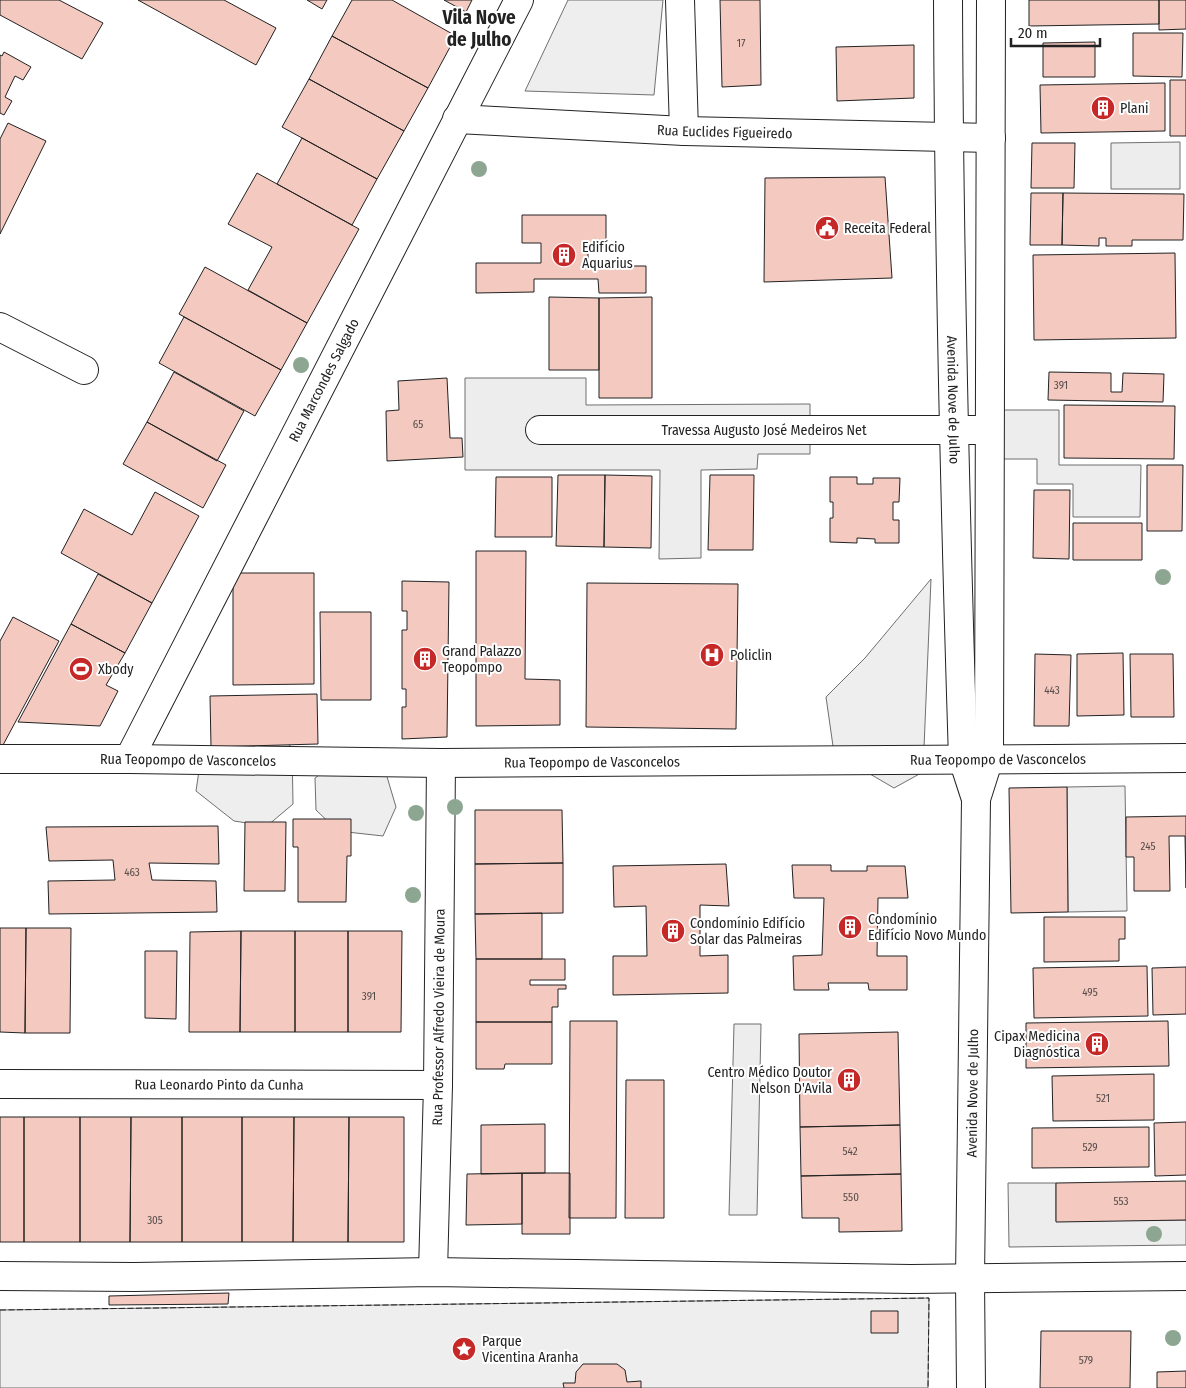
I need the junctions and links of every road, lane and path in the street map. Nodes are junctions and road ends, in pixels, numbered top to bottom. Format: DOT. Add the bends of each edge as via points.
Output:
graph roads {
  1 [pos="519,0"];
  2 [pos="680,0"];
  3 [pos="948,0"];
  4 [pos="991,0"];
  5 [pos="456,119"];
  6 [pos="684,131"];
  7 [pos="948,138"];
  8 [pos="991,138"];
  9 [pos="0,327"];
  10 [pos="84,370"];
  11 [pos="540,430"];
  12 [pos="988,430"];
  13 [pos="953,431"];
  14 [pos="1186,758"];
  15 [pos="0,759"];
  16 [pos="129,759"];
  17 [pos="976,759"];
  18 [pos="441,763"];
  19 [pos="0,1084"];
  20 [pos="438,1085"];
  21 [pos="433,1272"];
  22 [pos="0,1276"];
  23 [pos="1186,1276"];
  24 [pos="970,1278"];
  25 [pos="971,1388"];
  1 -- 5 [label="street, Rua Marcondes Salgado"];
  2 -- 6 [label="street"];
  3 -- 7 [label="street, Avenida Nove de Julho"];
  4 -- 8 [label="street, Avenida Nove de Julho"];
  5 -- 6 [label="street, Rua Euclides Figueiredo"];
  5 -- 16 [label="street, Rua Marcondes Salgado"];
  6 -- 7 [label="street, Rua Euclides Figueiredo"];
  7 -- 8 [label="street, Rua Euclides Figueiredo"];
  7 -- 13 [label="street, Avenida Nove de Julho"];
  8 -- 12 [label="street, Avenida Nove de Julho"];
  9 -- 10 [label="street"];
  11 -- 13 [label="street, Travessa Augusto José Medeiros Net"];
  12 -- 13 [label="street, Travessa Augusto José Medeiros Net"];
  12 -- 17 [label="street, Avenida Nove de Julho"];
  13 -- 17 [label="street, Avenida Nove de Julho"];
  14 -- 17 [label="street, Rua Teopompo de Vasconcelos"];
  15 -- 16 [label="street, Rua Teopompo de Vasconcelos"];
  16 -- 18 [label="street, Rua Teopompo de Vasconcelos"];
  17 -- 18 [label="street, Rua Teopompo de Vasconcelos"];
  17 -- 24 [label="street, Avenida Nove de Julho"];
  18 -- 20 [label="street, Rua Professor Alfredo Vieira de Moura"];
  19 -- 20 [label="street, Rua Leonardo Pinto da Cunha"];
  20 -- 21 [label="street, Rua Professor Alfredo Vieira de Moura"];
  21 -- 22 [label="street"];
  21 -- 24 [label="street" via="911,1280"];
  23 -- 24 [label="street"];
  24 -- 25 [label="street, Avenida Nove de Julho"];
}
